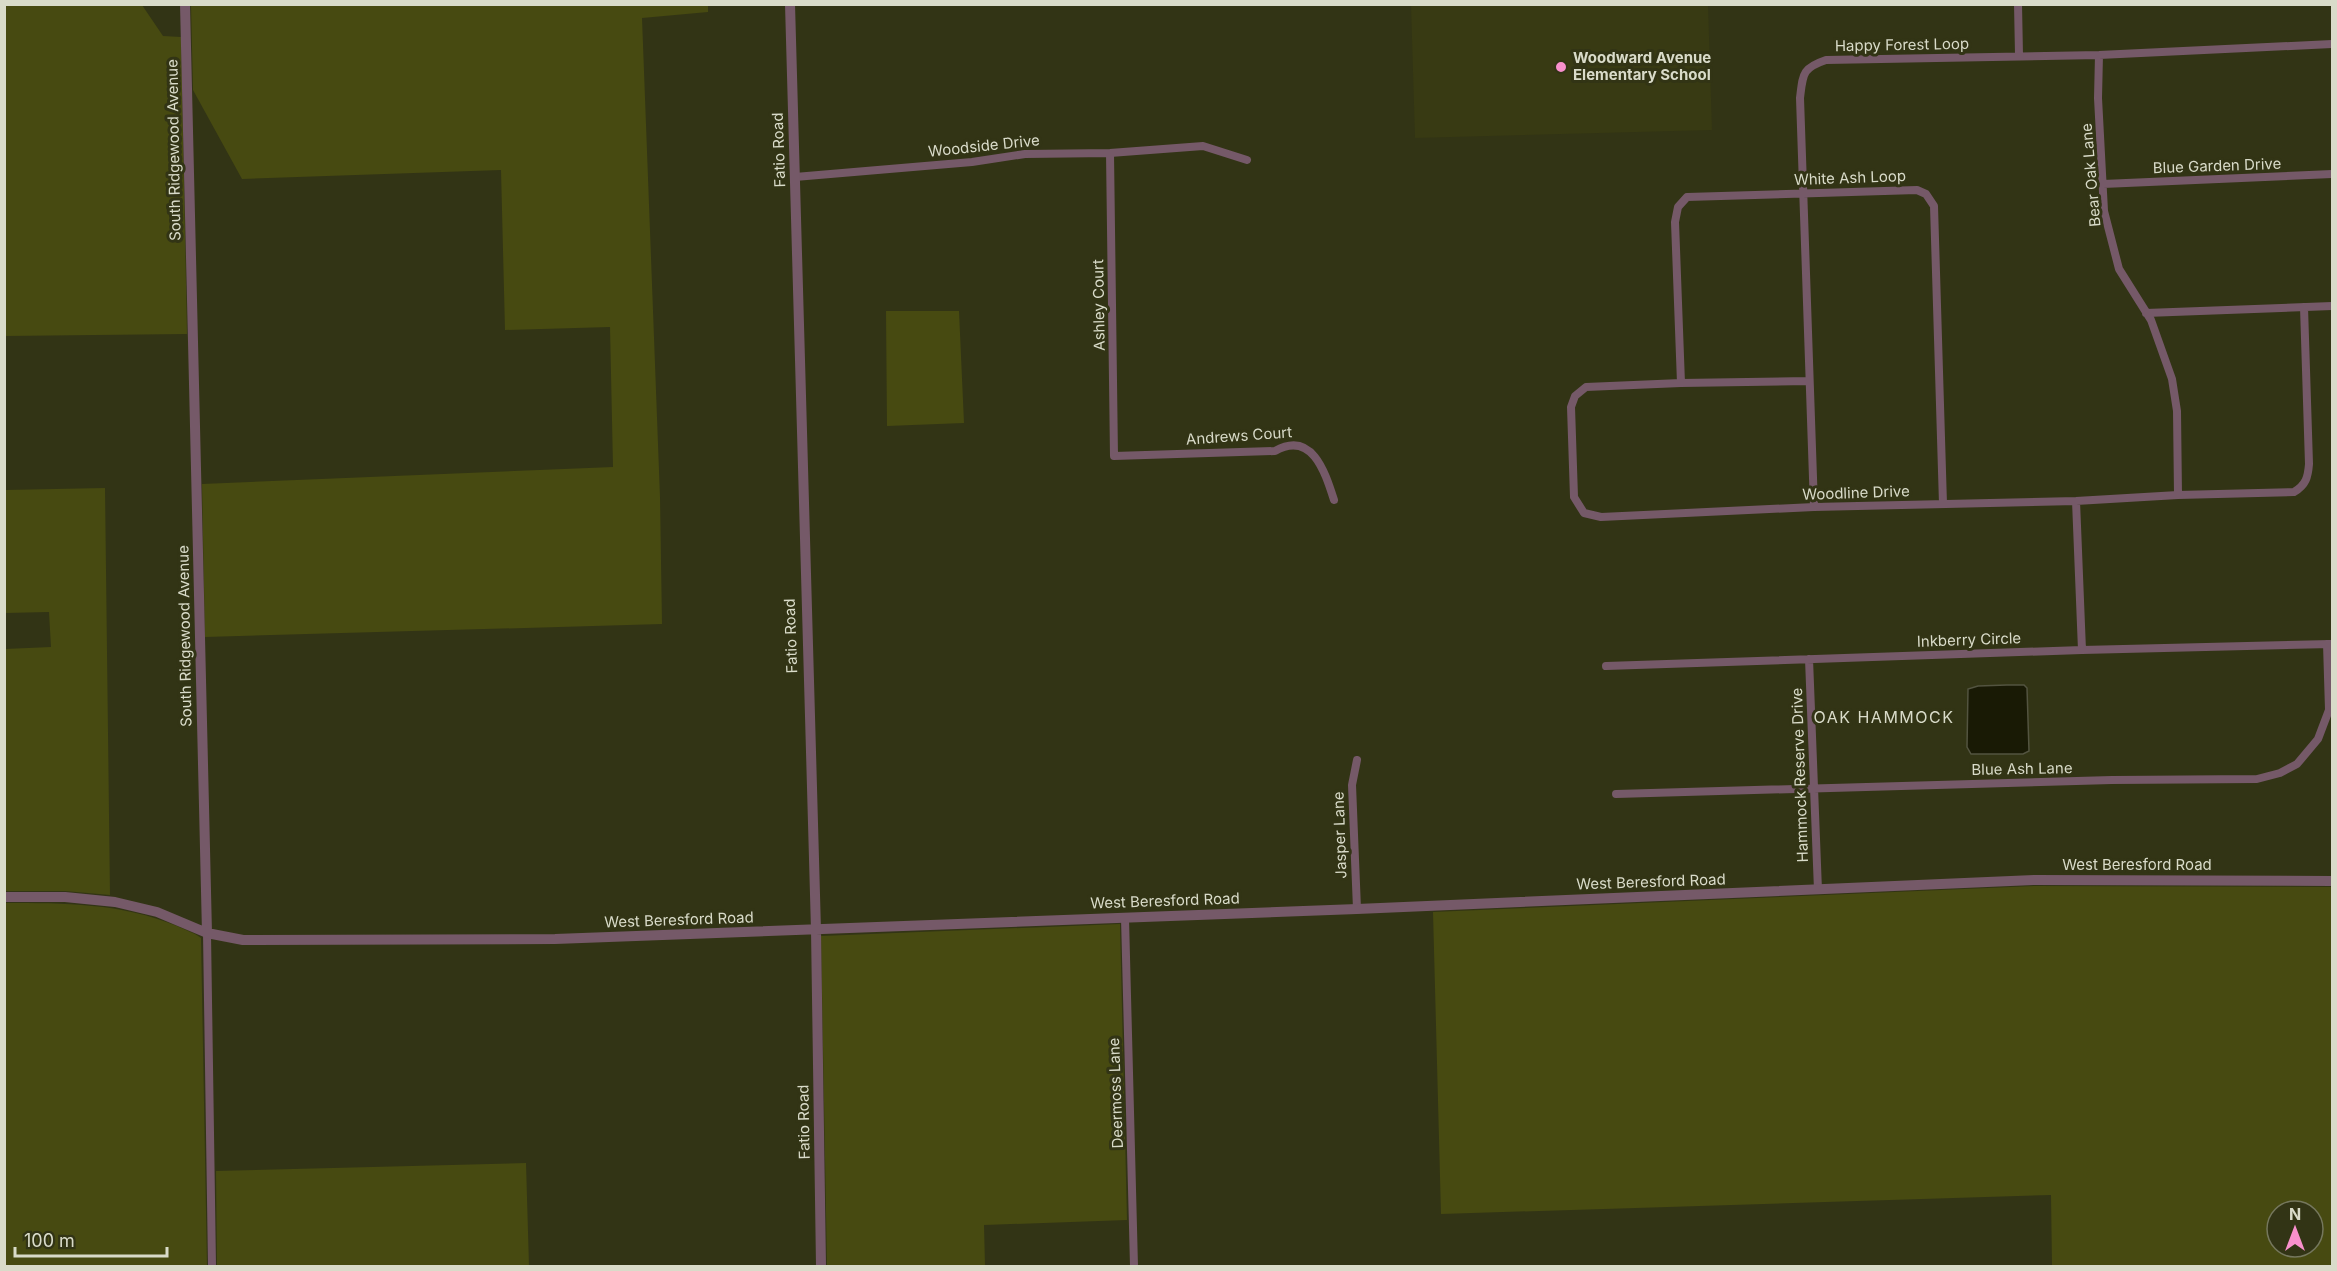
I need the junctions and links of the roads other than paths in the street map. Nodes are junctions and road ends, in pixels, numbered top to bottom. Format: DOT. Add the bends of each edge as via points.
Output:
graph roads {
  1 [pos="185,4"];
  2 [pos="790,4"];
  3 [pos="2018,4"];
  4 [pos="2332,44"];
  5 [pos="2019,55"];
  6 [pos="2099,55"];
  7 [pos="1110,153"];
  8 [pos="1247,160"];
  9 [pos="2332,174"];
  10 [pos="795,177"];
  11 [pos="2103,184"];
  12 [pos="1804,193"];
  13 [pos="2332,306"];
  14 [pos="2304,307"];
  15 [pos="2146,313"];
  16 [pos="1808,381"];
  17 [pos="1681,383"];
  18 [pos="1114,456"];
  19 [pos="2178,495"];
  20 [pos="1334,500"];
  21 [pos="2076,501"];
  22 [pos="1943,504"];
  23 [pos="1814,507"];
  24 [pos="2330,644"];
  25 [pos="2082,650"];
  26 [pos="1809,659"];
  27 [pos="1606,666"];
  28 [pos="1357,760"];
  29 [pos="1813,789"];
  30 [pos="1616,794"];
  31 [pos="2332,881"];
  32 [pos="1818,890"];
  33 [pos="4,897"];
  34 [pos="1357,909"];
  35 [pos="1125,918"];
  36 [pos="816,930"];
  37 [pos="207,933"];
  38 [pos="212,1266"];
  39 [pos="821,1266"];
  40 [pos="1134,1266"];
  1 -- 37 [label="street, South Ridgewood Avenue"];
  2 -- 10 [label="street, Fatio Road"];
  3 -- 5 [label="street"];
  4 -- 6 [label="street, Happy Forest Loop"];
  5 -- 6 [label="street, Happy Forest Loop"];
  5 -- 12 [label="street, Happy Forest Loop" via="1826,60 1811,65 1802,77 1800,98"];
  6 -- 11 [label="street, Bear Oak Lane"];
  7 -- 8 [label="street, Woodside Drive" via="1203,146"];
  7 -- 10 [label="street, Woodside Drive" via="1025,154"];
  7 -- 18 [label="street, Ashley Court"];
  9 -- 11 [label="street, Blue Garden Drive"];
  10 -- 36 [label="street, Fatio Road"];
  11 -- 15 [label="street, Bear Oak Lane" via="2104,211 2119,269"];
  12 -- 16 [label="street, Happy Forest Loop"];
  12 -- 17 [label="street, White Ash Loop" via="1703,195 1687,197 1678,207 1675,222"];
  12 -- 22 [label="street, White Ash Loop" via="1917,190 1926,194 1934,206"];
  13 -- 14 [label="street"];
  14 -- 15 [label="street"];
  14 -- 19 [label="street, Woodline Drive" via="2308,478 2294,492"];
  15 -- 19 [label="street, Bear Oak Lane" via="2172,379 2177,411"];
  16 -- 17 [label="street, Woodline Drive"];
  16 -- 23 [label="street, Happy Forest Loop"];
  17 -- 23 [label="street, Woodline Drive" via="1586,387 1575,396 1571,407 1574,497 1584,513 1601,517"];
  18 -- 20 [label="street, Andrews Court" via="1275,451 1287,444 1298,444 1318,459"];
  19 -- 21 [label="street, Woodline Drive"];
  21 -- 22 [label="street, Woodline Drive"];
  21 -- 25 [label="street"];
  22 -- 23 [label="street, Woodline Drive"];
  24 -- 25 [label="street, Inkberry Circle"];
  24 -- 29 [label="street, Blue Ash Lane" via="2329,710 2325,724 2308,753 2280,773 2257,779"];
  25 -- 26 [label="street, Inkberry Circle"];
  26 -- 27 [label="street, Inkberry Circle"];
  26 -- 29 [label="street, Hammock Reserve Drive"];
  28 -- 34 [label="street, Jasper Lane" via="1352,785"];
  29 -- 30 [label="street, Blue Ash Lane"];
  29 -- 32 [label="street, Hammock Reserve Drive"];
  31 -- 32 [label="street, West Beresford Road" via="2034,880"];
  32 -- 34 [label="street, West Beresford Road"];
  33 -- 37 [label="street, West Beresford Road" via="115,902 157,912"];
  34 -- 35 [label="street, West Beresford Road"];
  35 -- 36 [label="street, West Beresford Road"];
  35 -- 40 [label="street, Deermoss Lane"];
  36 -- 37 [label="street, West Beresford Road" via="555,939 309,941 243,940"];
  36 -- 39 [label="street, Fatio Road"];
  37 -- 38 [label="street, South Ridgewood Avenue"];
}
